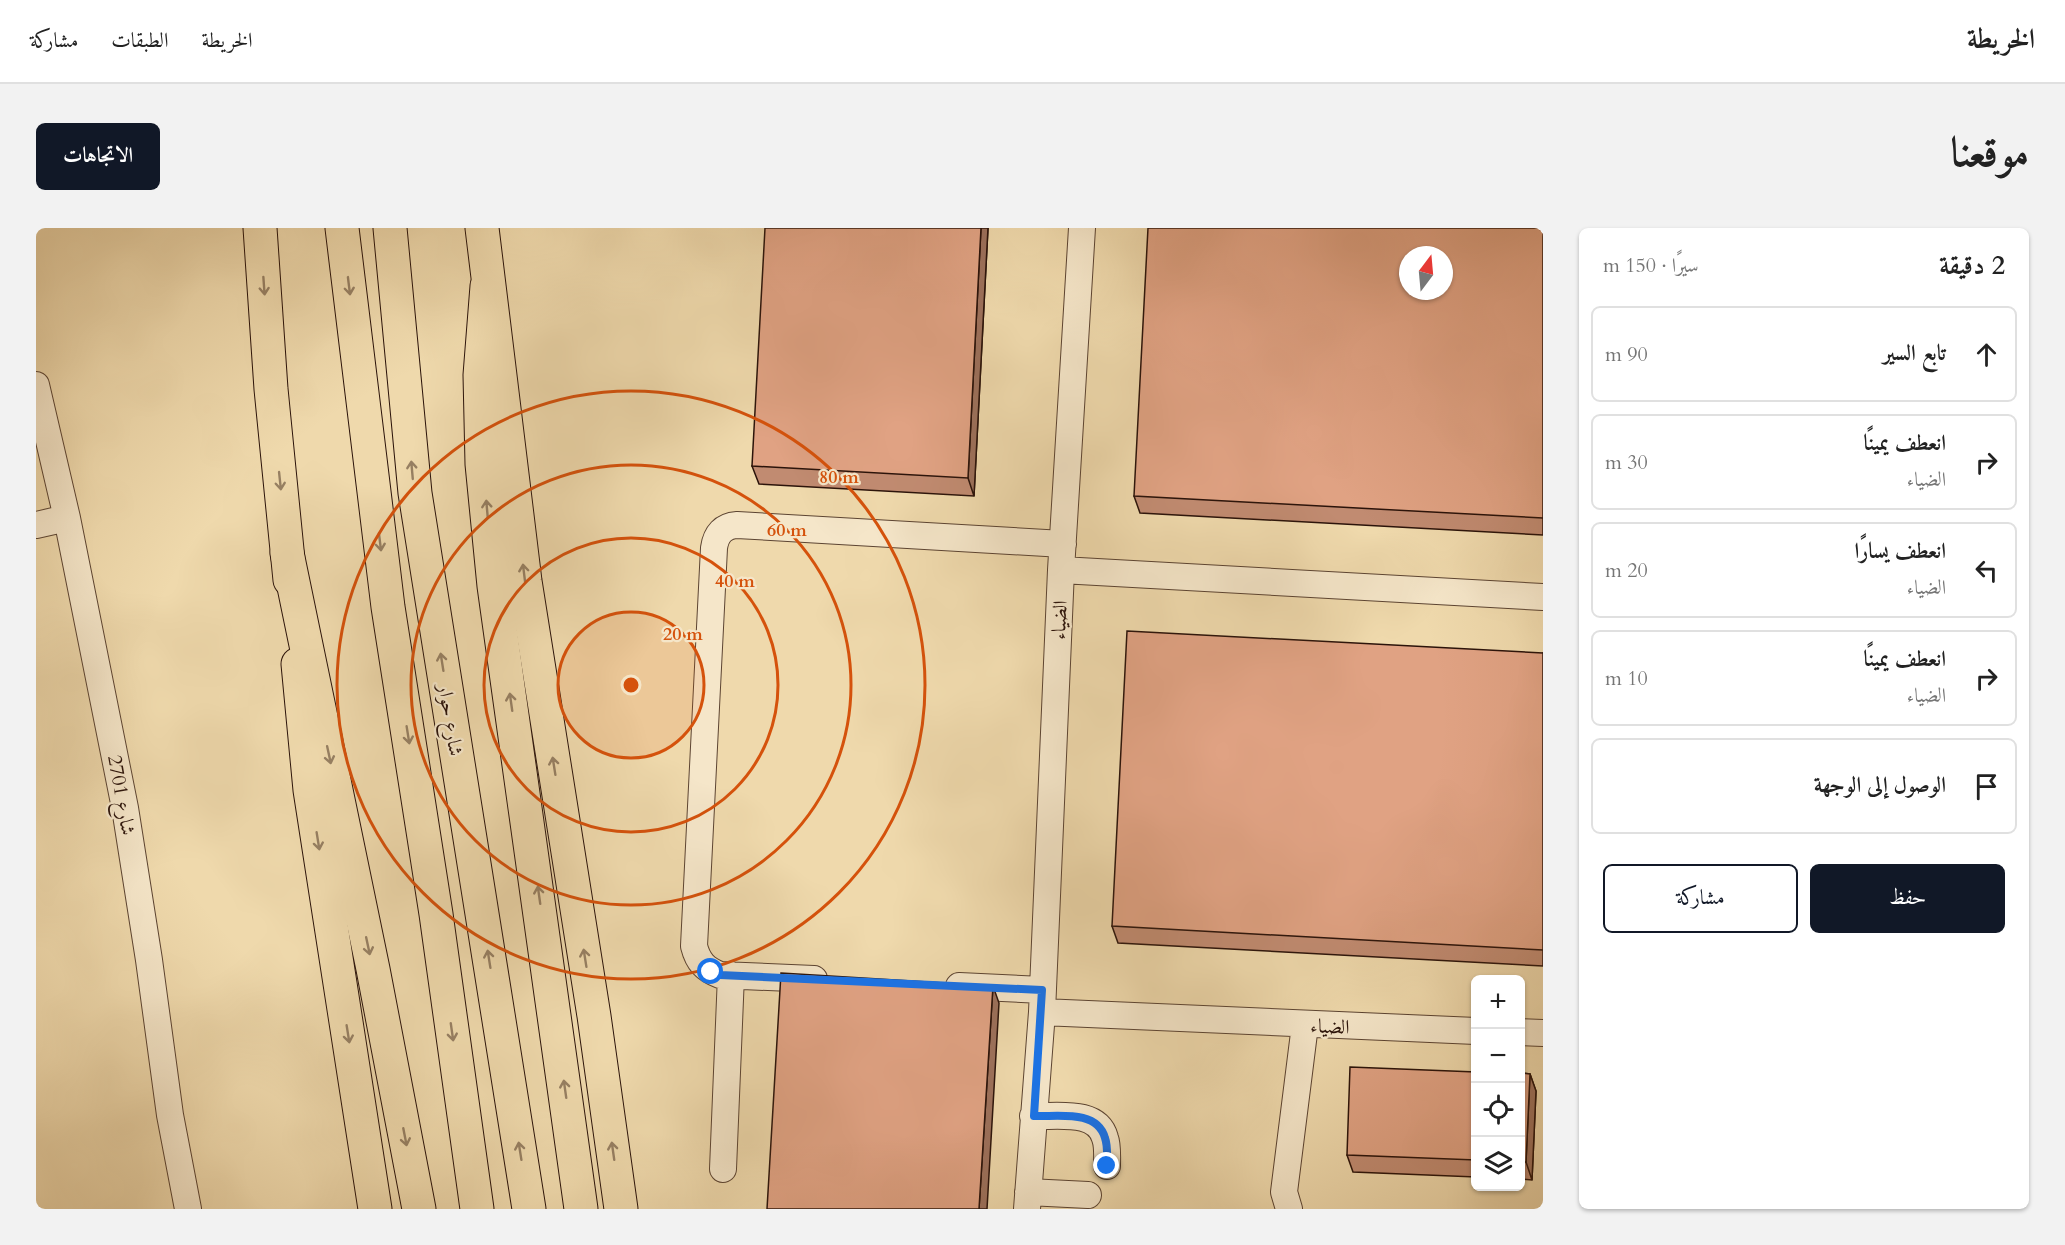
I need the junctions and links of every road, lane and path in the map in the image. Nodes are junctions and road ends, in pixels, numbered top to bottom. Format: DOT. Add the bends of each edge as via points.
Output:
graph roads {
  1 [pos="260,228"];
  2 [pos="342,228"];
  3 [pos="390,228"];
  4 [pos="482,228"];
  5 [pos="1082,228"];
  6 [pos="488,286"];
  7 [pos="36,385"];
  8 [pos="67,518"];
  9 [pos="36,525"];
  10 [pos="1063,544"];
  11 [pos="287,553"];
  12 [pos="1061,570"];
  13 [pos="1543,597"];
  14 [pos="731,975"];
  15 [pos="838,980"];
  16 [pos="934,985"];
  17 [pos="1042,1001"];
  18 [pos="1305,1025"];
  19 [pos="1471,1031"];
  20 [pos="1525,1032"];
  21 [pos="1543,1033"];
  22 [pos="1034,1116"];
  23 [pos="1107,1166"];
  24 [pos="723,1169"];
  25 [pos="1088,1196"];
  26 [pos="1027,1200"];
  27 [pos="188,1209"];
  28 [pos="375,1209"];
  29 [pos="419,1209"];
  30 [pos="477,1209"];
  31 [pos="529,1209"];
  32 [pos="581,1209"];
  33 [pos="621,1209"];
  34 [pos="1289,1209"];
  1 -- 11 [label="main road, one-way"];
  2 -- 30 [label="main road, one-way" via="388,607"];
  31 -- 3 [label="main road, شارع حوار, one-way" via="415,493"];
  4 -- 6 [label="main road"];
  5 -- 10 [label="street, الضياء"];
  32 -- 6 [label="main road, one-way" via="494,586 482,464 480,375"];
  33 -- 6 [label="main road, one-way" via="525,581"];
  7 -- 8 [label="street, شارع 2701"];
  8 -- 9 [label="street"];
  8 -- 27 [label="street, شارع 2701" via="125,808 170,1115"];
  10 -- 12 [label="street, الضياء"];
  10 -- 14 [label="street" via="737,525 720,533 714,548 694,946 702,965 711,972"];
  11 -- 28 [label="main road, one-way" via="310,790"];
  11 -- 29 [label="main road, one-way"];
  12 -- 13 [label="street"];
  12 -- 17 [label="street, الضياء"];
  14 -- 15 [label="street"];
  14 -- 24 [label="street"];
  16 -- 17 [label="street"];
  17 -- 18 [label="street, الضياء"];
  17 -- 22 [label="street, الضياء"];
  18 -- 19 [label="street, الضياء"];
  18 -- 34 [label="street" via="1284,1192"];
  20 -- 21 [label="street"];
  22 -- 23 [label="street" via="1081,1117 1095,1123 1106,1140"];
  22 -- 26 [label="street, الضياء"];
  25 -- 26 [label="street, الضياء"];
}
